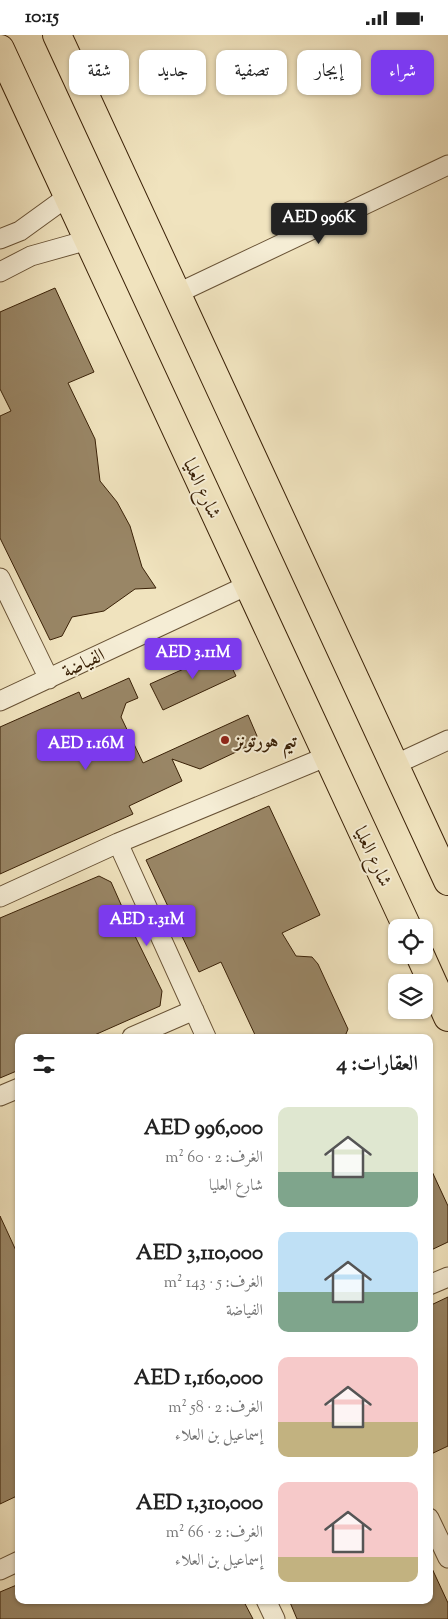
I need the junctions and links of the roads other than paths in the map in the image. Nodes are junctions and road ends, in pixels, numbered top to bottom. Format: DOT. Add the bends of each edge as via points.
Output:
graph roads {
  1 [pos="57,35"];
  2 [pos="0,49"];
  3 [pos="448,165"];
  4 [pos="67,197"];
  5 [pos="20,231"];
  6 [pos="0,239"];
  7 [pos="88,239"];
  8 [pos="31,256"];
  9 [pos="0,272"];
  10 [pos="176,294"];
  11 [pos="0,578"];
  12 [pos="248,585"];
  13 [pos="49,679"];
  14 [pos="0,701"];
  15 [pos="448,740"];
  16 [pos="328,756"];
  17 [pos="394,765"];
  18 [pos="118,843"];
  19 [pos="448,881"];
  20 [pos="0,897"];
  21 [pos="403,919"];
  22 [pos="424,964"];
  23 [pos="194,1010"];
  24 [pos="448,1017"];
  25 [pos="139,1034"];
  26 [pos="205,1034"];
  27 [pos="15,1090"];
  28 [pos="0,1096"];
  29 [pos="448,1277"];
  30 [pos="433,1283"];
  31 [pos="433,1526"];
  32 [pos="448,1558"];
  33 [pos="15,1563"];
  34 [pos="0,1570"];
  35 [pos="268,1604"];
  36 [pos="275,1619"];
  1 -- 10 [label="main road"];
  2 -- 4 [label="main road, شارع العليا"];
  3 -- 10 [label="street"];
  4 -- 5 [label="street"];
  4 -- 7 [label="main road, شارع العليا"];
  5 -- 6 [label="street"];
  5 -- 8 [label="street"];
  7 -- 8 [label="street"];
  7 -- 12 [label="main road, شارع العليا"];
  8 -- 9 [label="street"];
  10 -- 17 [label="main road"];
  11 -- 13 [label="street"];
  12 -- 13 [label="street, الفياضة"];
  12 -- 16 [label="main road, شارع العليا"];
  13 -- 14 [label="street, الفياضة"];
  15 -- 17 [label="street"];
  16 -- 18 [label="street"];
  16 -- 21 [label="main road, شارع العليا"];
  17 -- 19 [label="main road"];
  18 -- 20 [label="street"];
  18 -- 23 [label="street"];
  22 -- 24 [label="main road"];
  23 -- 25 [label="street"];
  23 -- 26 [label="street"];
  27 -- 28 [label="street"];
  29 -- 30 [label="street"];
  31 -- 32 [label="street"];
  33 -- 34 [label="street"];
  35 -- 36 [label="street"];
}
